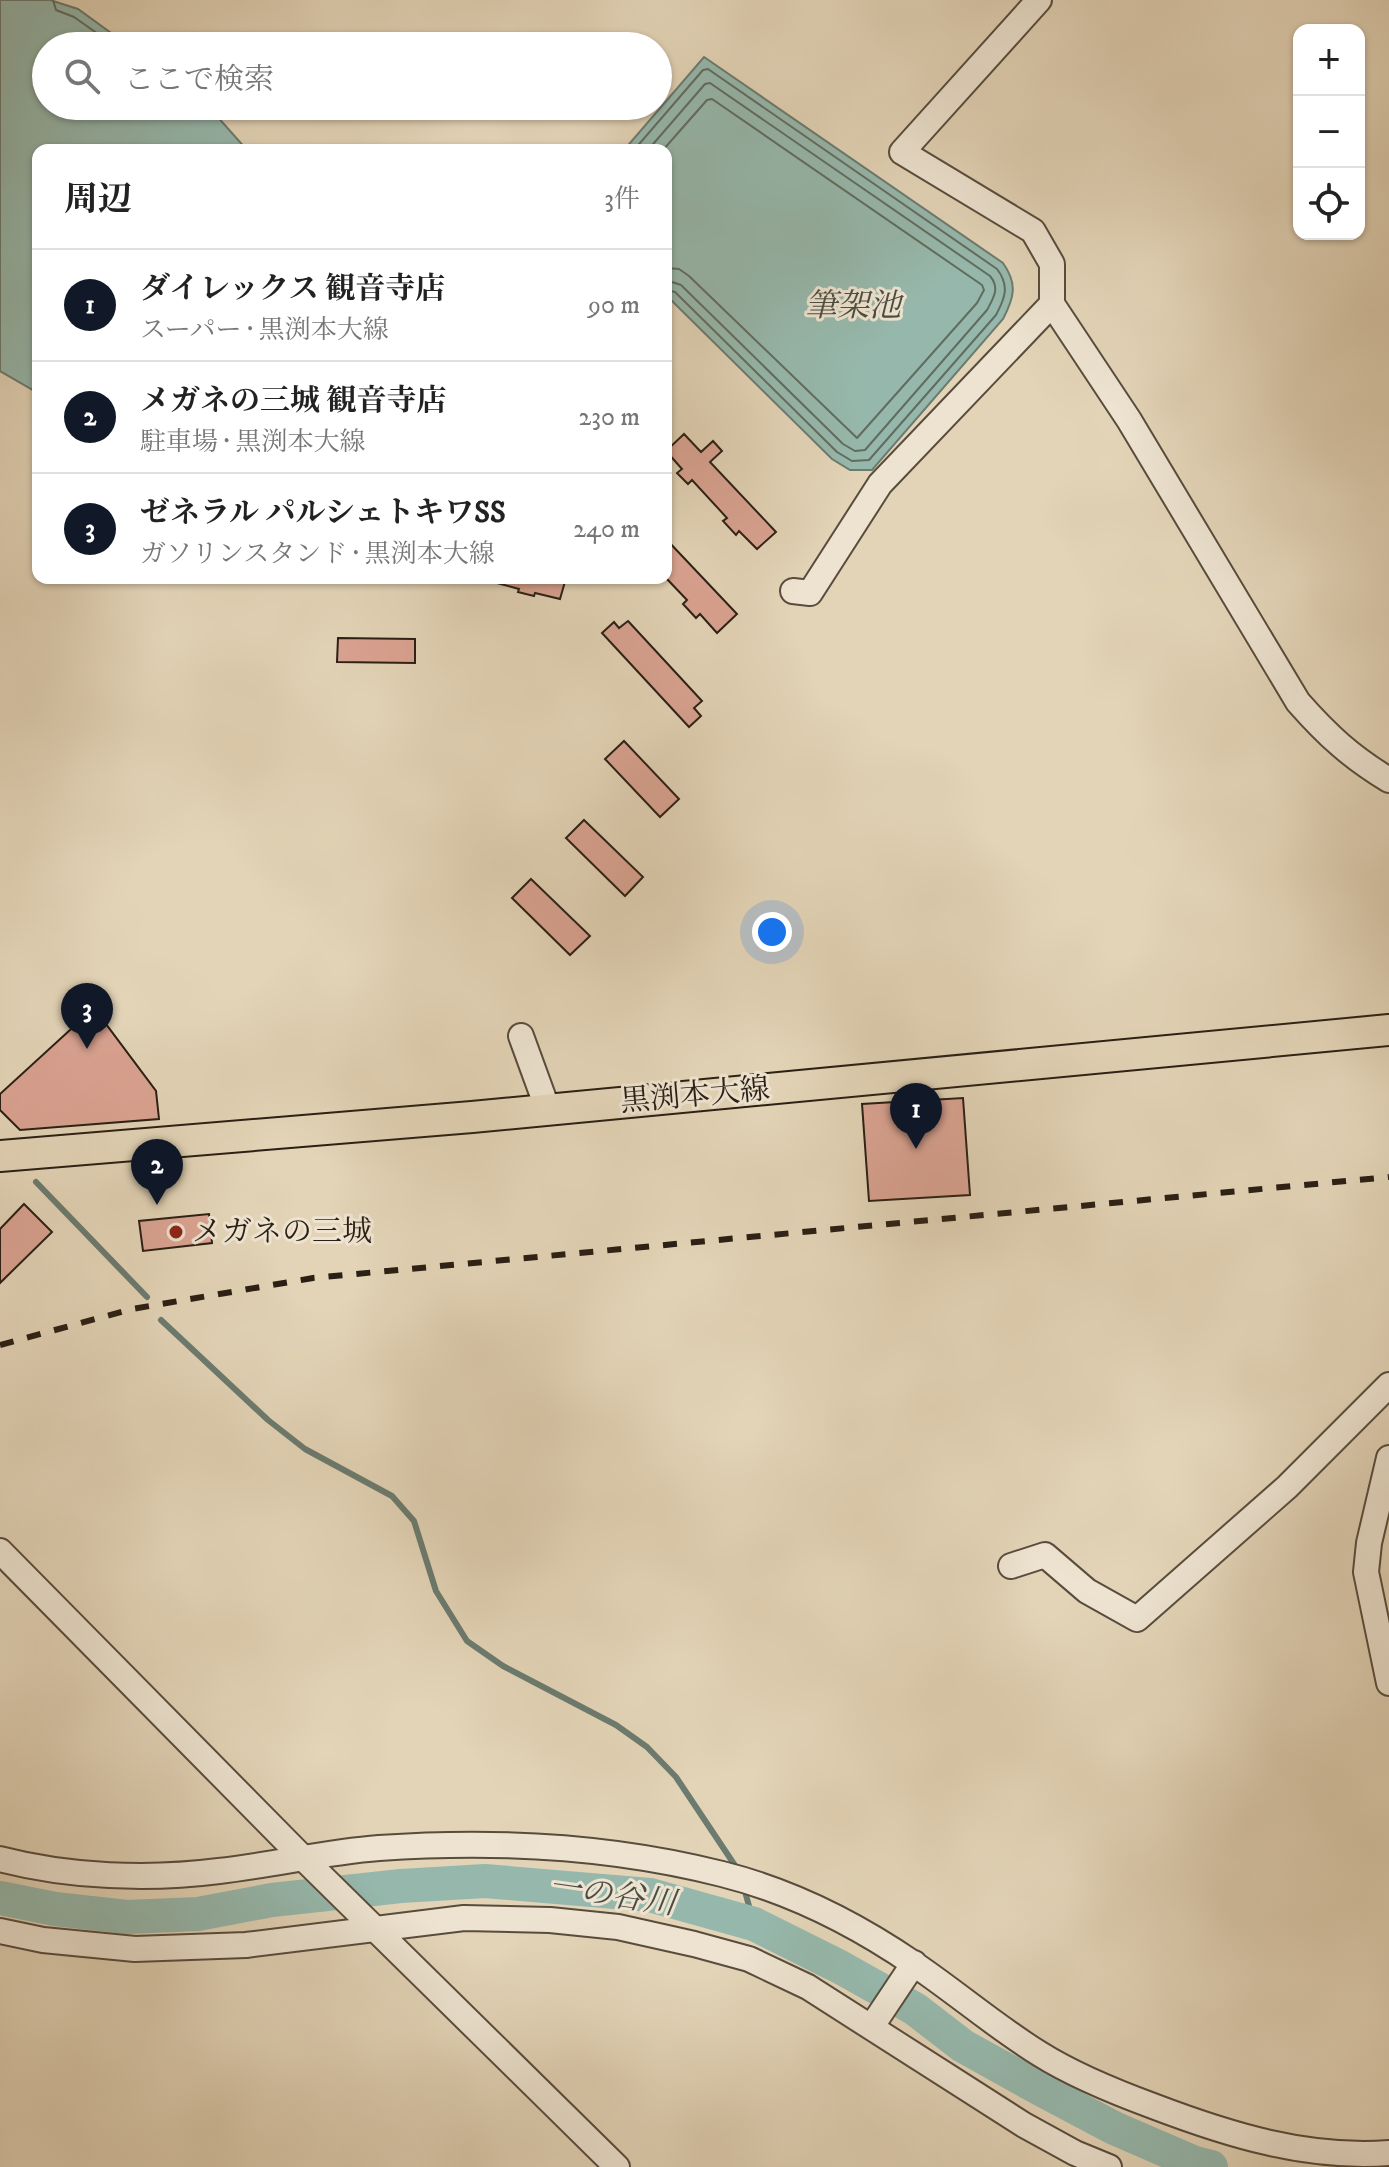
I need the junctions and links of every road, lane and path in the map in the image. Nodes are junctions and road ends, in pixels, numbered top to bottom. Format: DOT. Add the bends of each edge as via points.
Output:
graph roads {
  1 [pos="1039,0"];
  2 [pos="1052,304"];
  3 [pos="793,591"];
  4 [pos="1389,780"];
  5 [pos="1389,1030"];
  6 [pos="521,1036"];
  7 [pos="548,1110"];
  8 [pos="0,1156"];
  9 [pos="1389,1385"];
  10 [pos="1389,1458"];
  11 [pos="0,1551"];
  12 [pos="1011,1566"];
  13 [pos="1389,1683"];
  14 [pos="302,1857"];
  15 [pos="0,1859"];
  16 [pos="376,1930"];
  17 [pos="0,1931"];
  18 [pos="914,1963"];
  19 [pos="872,2026"];
  20 [pos="1389,2153"];
  21 [pos="617,2167"];
  22 [pos="1109,2167"];
  1 -- 2 [label="street" via="902,152 1033,231 1052,264"];
  2 -- 3 [label="street" via="880,484 810,593"];
  2 -- 4 [label="street" via="1129,420 1298,702 1327,735"];
  5 -- 7 [label="main road, 黒渕本大線"];
  6 -- 7 [label="street"];
  7 -- 8 [label="main road, 黒渕本大線"];
  9 -- 12 [label="street" via="1287,1487 1137,1619 1087,1591 1045,1555"];
  10 -- 13 [label="street" via="1366,1572"];
  11 -- 14 [label="street"];
  14 -- 15 [label="street" via="215,1872 139,1876"];
  14 -- 16 [label="street"];
  14 -- 18 [label="street" via="465,1845 568,1849 663,1861 763,1886"];
  16 -- 17 [label="street" via="246,1945 135,1949"];
  16 -- 19 [label="street" via="464,1918 618,1927 749,1959"];
  16 -- 21 [label="street"];
  18 -- 19 [label="street"];
  18 -- 20 [label="street" via="1042,2055 1115,2092 1249,2139 1315,2152"];
  19 -- 22 [label="street" via="1024,2125"];
}
